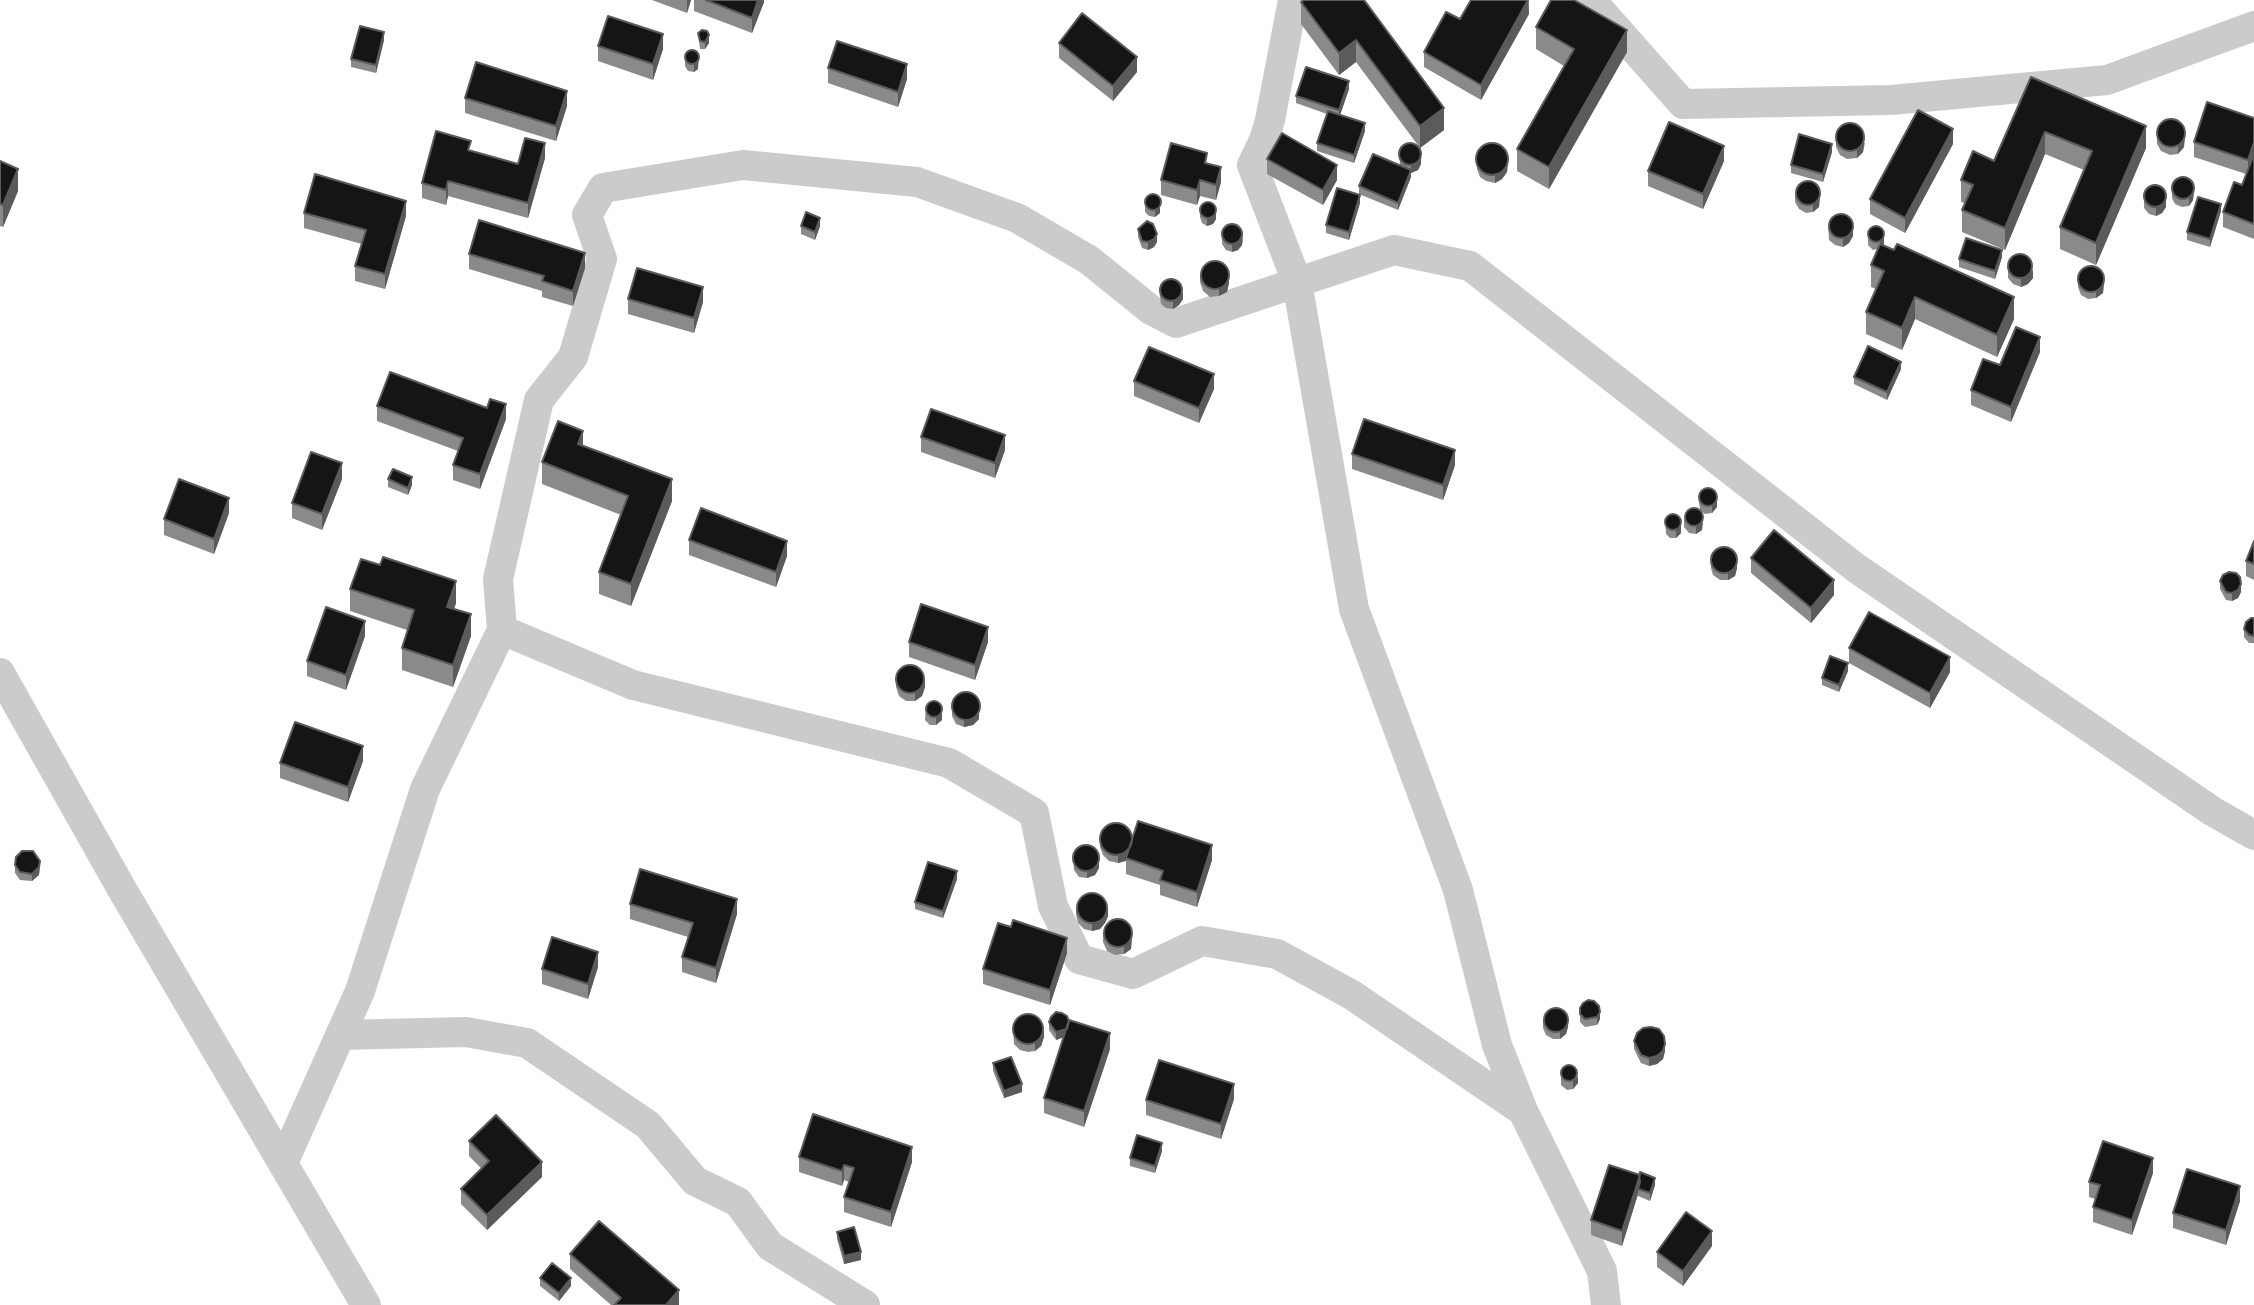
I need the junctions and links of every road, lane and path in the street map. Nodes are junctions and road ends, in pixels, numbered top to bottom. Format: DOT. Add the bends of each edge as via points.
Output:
graph roads {
  1 [pos="1293,0"];
  2 [pos="1591,0"];
  3 [pos="2254,26"];
  4 [pos="1297,282"];
  5 [pos="502,630"];
  6 [pos="0,673"];
  7 [pos="2254,835"];
  8 [pos="341,1035"];
  9 [pos="1523,1111"];
  10 [pos="284,1163"];
  11 [pos="366,1305"];
  12 [pos="864,1305"];
  13 [pos="1606,1305"];
  1 -- 4 [label="street" via="1270,120 1252,165"];
  2 -- 3 [label="street" via="1683,104 1891,100 2107,80"];
  4 -- 5 [label="street" via="1176,323 1151,310 1088,260 1017,218 916,182 743,165 603,188 587,215 602,259 573,357 539,400 498,579"];
  4 -- 7 [label="street" via="1394,250 1470,266 1856,568 2211,811"];
  4 -- 9 [label="street" via="1354,608 1458,890 1497,1045"];
  5 -- 8 [label="street" via="425,789 360,991"];
  5 -- 9 [label="street" via="633,685 949,763 1034,813 1053,906 1079,959 1133,974 1202,941 1277,954 1352,995"];
  6 -- 10 [label="street"];
  8 -- 10 [label="street"];
  8 -- 12 [label="street" via="466,1032 527,1043 648,1125 695,1181 738,1202 769,1246"];
  9 -- 13 [label="street" via="1602,1271"];
  10 -- 11 [label="street"];
}
